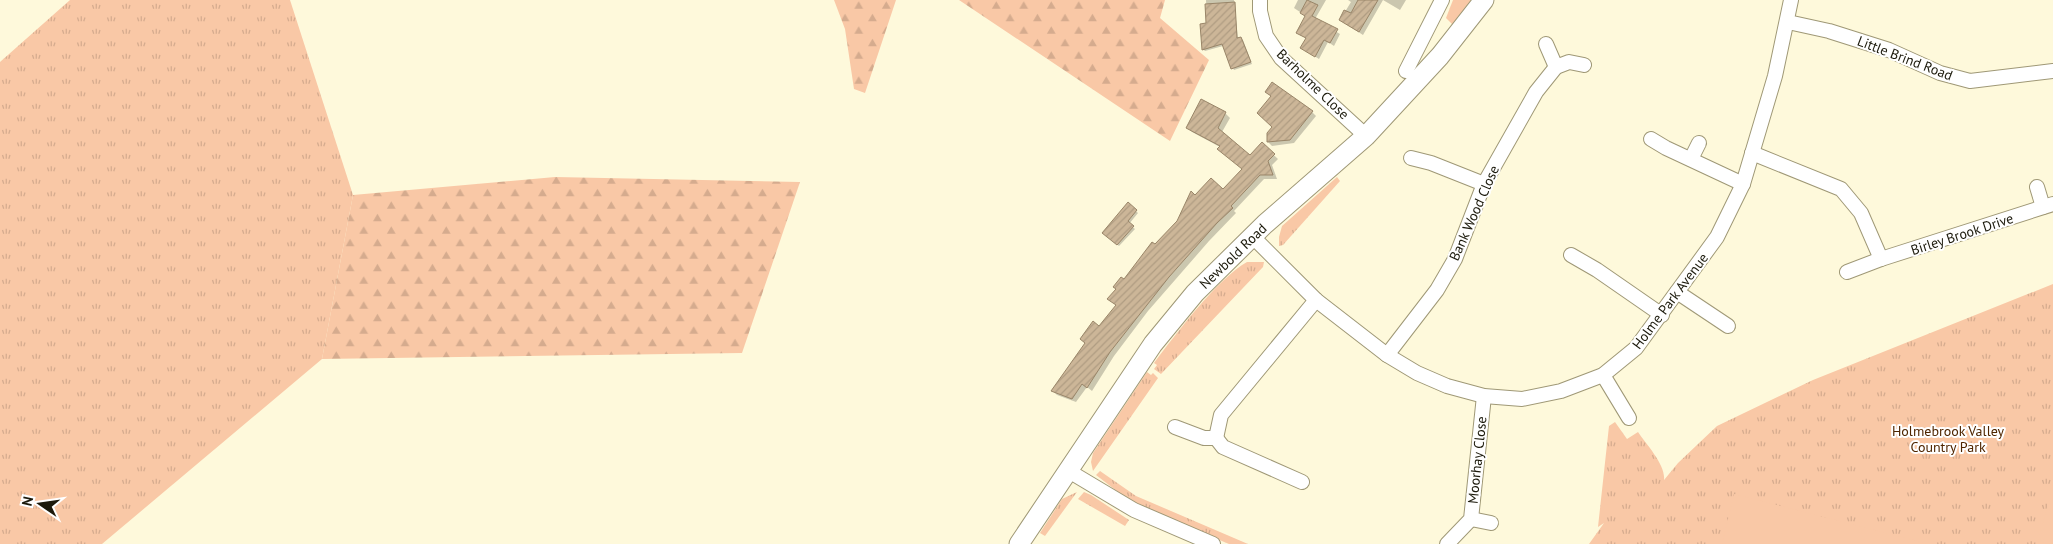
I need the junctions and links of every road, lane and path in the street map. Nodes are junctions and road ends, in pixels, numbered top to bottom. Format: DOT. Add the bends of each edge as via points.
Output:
graph roads {
  1 [pos="1260,0"];
  2 [pos="1442,0"];
  3 [pos="1484,0"];
  4 [pos="1791,0"];
  5 [pos="1788,22"];
  6 [pos="1546,44"];
  7 [pos="1584,65"];
  8 [pos="1556,67"];
  9 [pos="1406,70"];
  10 [pos="2053,71"];
  11 [pos="1366,136"];
  12 [pos="1651,139"];
  13 [pos="1699,143"];
  14 [pos="1752,153"];
  15 [pos="1411,158"];
  16 [pos="1691,159"];
  17 [pos="1484,184"];
  18 [pos="1743,184"];
  19 [pos="2036,187"];
  20 [pos="2048,205"];
  21 [pos="1253,237"];
  22 [pos="1571,255"];
  23 [pos="1881,260"];
  24 [pos="1847,272"];
  25 [pos="1678,292"];
  26 [pos="1316,300"];
  27 [pos="1662,314"];
  28 [pos="1728,326"];
  29 [pos="1388,355"];
  30 [pos="1603,375"];
  31 [pos="1484,396"];
  32 [pos="1629,418"];
  33 [pos="1176,427"];
  34 [pos="1216,438"];
  35 [pos="1067,470"];
  36 [pos="1302,482"];
  37 [pos="1471,519"];
  38 [pos="1491,523"];
  39 [pos="1019,544"];
  40 [pos="1213,544"];
  41 [pos="1447,544"];
  1 -- 11 [label="street, Barholme Close" via="1266,36 1281,58"];
  2 -- 9 [label="street"];
  3 -- 11 [label="main road, Newbold Road" via="1440,56"];
  4 -- 5 [label="street, Holme Park Avenue"];
  5 -- 10 [label="street, Little Brind Road" via="1889,50 1940,73 1970,81"];
  5 -- 14 [label="street, Holme Park Avenue"];
  6 -- 8 [label="street"];
  7 -- 8 [label="street" via="1569,62"];
  8 -- 17 [label="street, Bank Wood Close" via="1536,92"];
  11 -- 21 [label="main road, Newbold Road"];
  12 -- 16 [label="street"];
  13 -- 16 [label="street"];
  14 -- 18 [label="street, Holme Park Avenue"];
  14 -- 23 [label="street" via="1841,188 1862,213"];
  15 -- 17 [label="street"];
  16 -- 18 [label="street"];
  17 -- 29 [label="street, Bank Wood Close" via="1455,259 1437,290"];
  18 -- 25 [label="street, Holme Park Avenue" via="1718,237"];
  19 -- 20 [label="street, Birley Brook Drive"];
  20 -- 23 [label="street, Birley Brook Drive"];
  21 -- 26 [label="street, Holme Park Avenue"];
  21 -- 35 [label="main road, Newbold Road" via="1195,293 1153,344"];
  22 -- 27 [label="street"];
  23 -- 24 [label="street, Birley Brook Drive"];
  25 -- 27 [label="street, Holme Park Avenue"];
  25 -- 28 [label="street"];
  26 -- 29 [label="street, Holme Park Avenue"];
  26 -- 34 [label="street" via="1221,415"];
  27 -- 30 [label="street, Holme Park Avenue" via="1636,348"];
  29 -- 31 [label="street, Holme Park Avenue" via="1447,386"];
  30 -- 31 [label="street, Holme Park Avenue" via="1561,391 1522,399"];
  30 -- 32 [label="street"];
  31 -- 37 [label="street, Moorhay Close"];
  33 -- 34 [label="street" via="1204,438"];
  34 -- 36 [label="street" via="1223,447"];
  35 -- 39 [label="main road, Newbold Road"];
  35 -- 40 [label="street" via="1134,510"];
  37 -- 38 [label="street"];
  37 -- 41 [label="street, Moorhay Close"];
}
